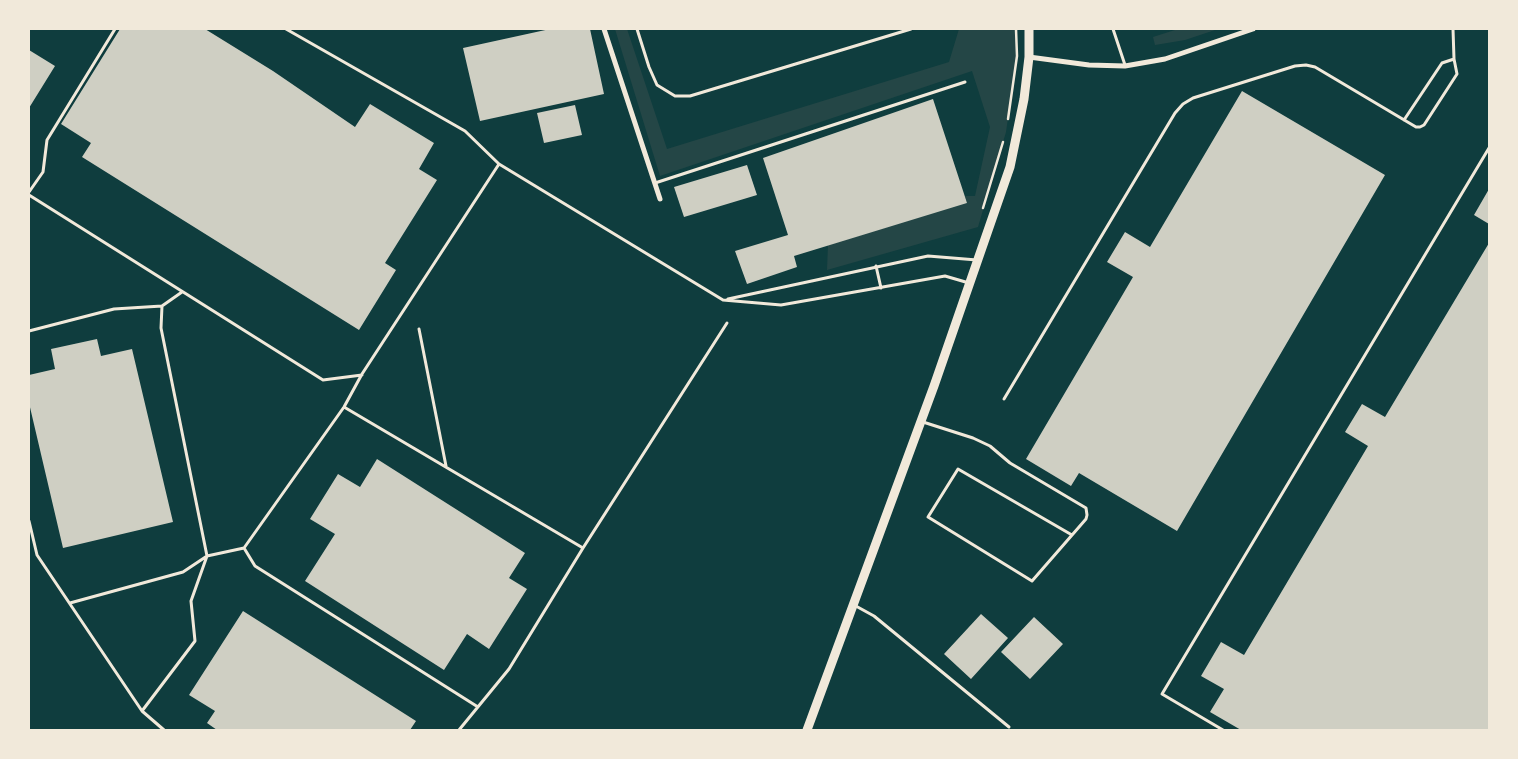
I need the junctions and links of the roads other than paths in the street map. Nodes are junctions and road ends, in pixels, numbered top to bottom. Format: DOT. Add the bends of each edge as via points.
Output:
graph roads {
  1 [pos="115,29"];
  2 [pos="286,29"];
  3 [pos="604,29"];
  4 [pos="637,29"];
  5 [pos="911,29"];
  6 [pos="1029,29"];
  7 [pos="1113,29"];
  8 [pos="1253,29"];
  9 [pos="1453,29"];
  10 [pos="1029,57"];
  11 [pos="1454,59"];
  12 [pos="1125,66"];
  13 [pos="965,82"];
  14 [pos="1404,120"];
  15 [pos="1489,148"];
  16 [pos="498,164"];
  17 [pos="655,183"];
  18 [pos="29,194"];
  19 [pos="660,199"];
  20 [pos="978,260"];
  21 [pos="876,266"];
  22 [pos="969,283"];
  23 [pos="881,288"];
  24 [pos="182,292"];
  25 [pos="723,300"];
  26 [pos="162,306"];
  27 [pos="727,324"];
  28 [pos="419,329"];
  29 [pos="29,331"];
  30 [pos="362,374"];
  31 [pos="1004,400"];
  32 [pos="344,407"];
  33 [pos="921,422"];
  34 [pos="446,467"];
  35 [pos="29,521"];
  36 [pos="1072,536"];
  37 [pos="244,548"];
  38 [pos="583,548"];
  39 [pos="207,556"];
  40 [pos="70,603"];
  41 [pos="854,604"];
  42 [pos="478,707"];
  43 [pos="142,711"];
  44 [pos="1009,727"];
  45 [pos="164,730"];
  46 [pos="459,730"];
  47 [pos="807,730"];
  48 [pos="1223,730"];
  1 -- 18 [label="lane" via="47,140 43,172"];
  2 -- 16 [label="lane" via="465,132"];
  3 -- 17 [label="street"];
  4 -- 5 [label="lane" via="658,85 674,96 690,96"];
  6 -- 10 [label="street"];
  7 -- 12 [label="lane"];
  8 -- 12 [label="street" via="1164,59"];
  9 -- 11 [label="lane"];
  10 -- 12 [label="street"];
  10 -- 20 [label="street" via="1010,167"];
  11 -- 14 [label="lane" via="1442,63"];
  11 -- 14 [label="lane" via="1457,74 1424,125 1416,127"];
  13 -- 17 [label="lane"];
  14 -- 31 [label="lane" via="1315,67 1306,65 1193,98 1183,104"];
  15 -- 48 [label="lane" via="1162,694"];
  16 -- 25 [label="lane"];
  16 -- 30 [label="lane"];
  17 -- 19 [label="street"];
  18 -- 24 [label="lane"];
  20 -- 21 [label="lane" via="928,256"];
  20 -- 22 [label="street"];
  21 -- 23 [label="lane"];
  21 -- 25 [label="lane"];
  22 -- 23 [label="lane" via="945,276"];
  22 -- 33 [label="street"];
  23 -- 25 [label="lane" via="780,305"];
  24 -- 26 [label="lane"];
  24 -- 30 [label="lane" via="324,380"];
  26 -- 29 [label="lane" via="114,309"];
  26 -- 39 [label="lane" via="161,328"];
  27 -- 38 [label="lane"];
  28 -- 34 [label="lane"];
  30 -- 32 [label="lane"];
  32 -- 34 [label="lane"];
  32 -- 37 [label="lane"];
  33 -- 36 [label="lane" via="990,446 1010,463 1086,508 1086,520"];
  33 -- 41 [label="street"];
  34 -- 38 [label="lane"];
  35 -- 40 [label="lane" via="37,555"];
  36 -- 36 [label="lane" via="958,469 928,517 1032,580"];
  37 -- 39 [label="lane"];
  37 -- 42 [label="lane" via="255,566"];
  38 -- 42 [label="lane" via="509,669"];
  39 -- 40 [label="lane" via="183,572"];
  39 -- 43 [label="lane" via="191,601 195,641"];
  40 -- 43 [label="lane"];
  41 -- 44 [label="lane" via="874,616"];
  41 -- 47 [label="street"];
  42 -- 46 [label="lane"];
  43 -- 45 [label="lane"];
}
